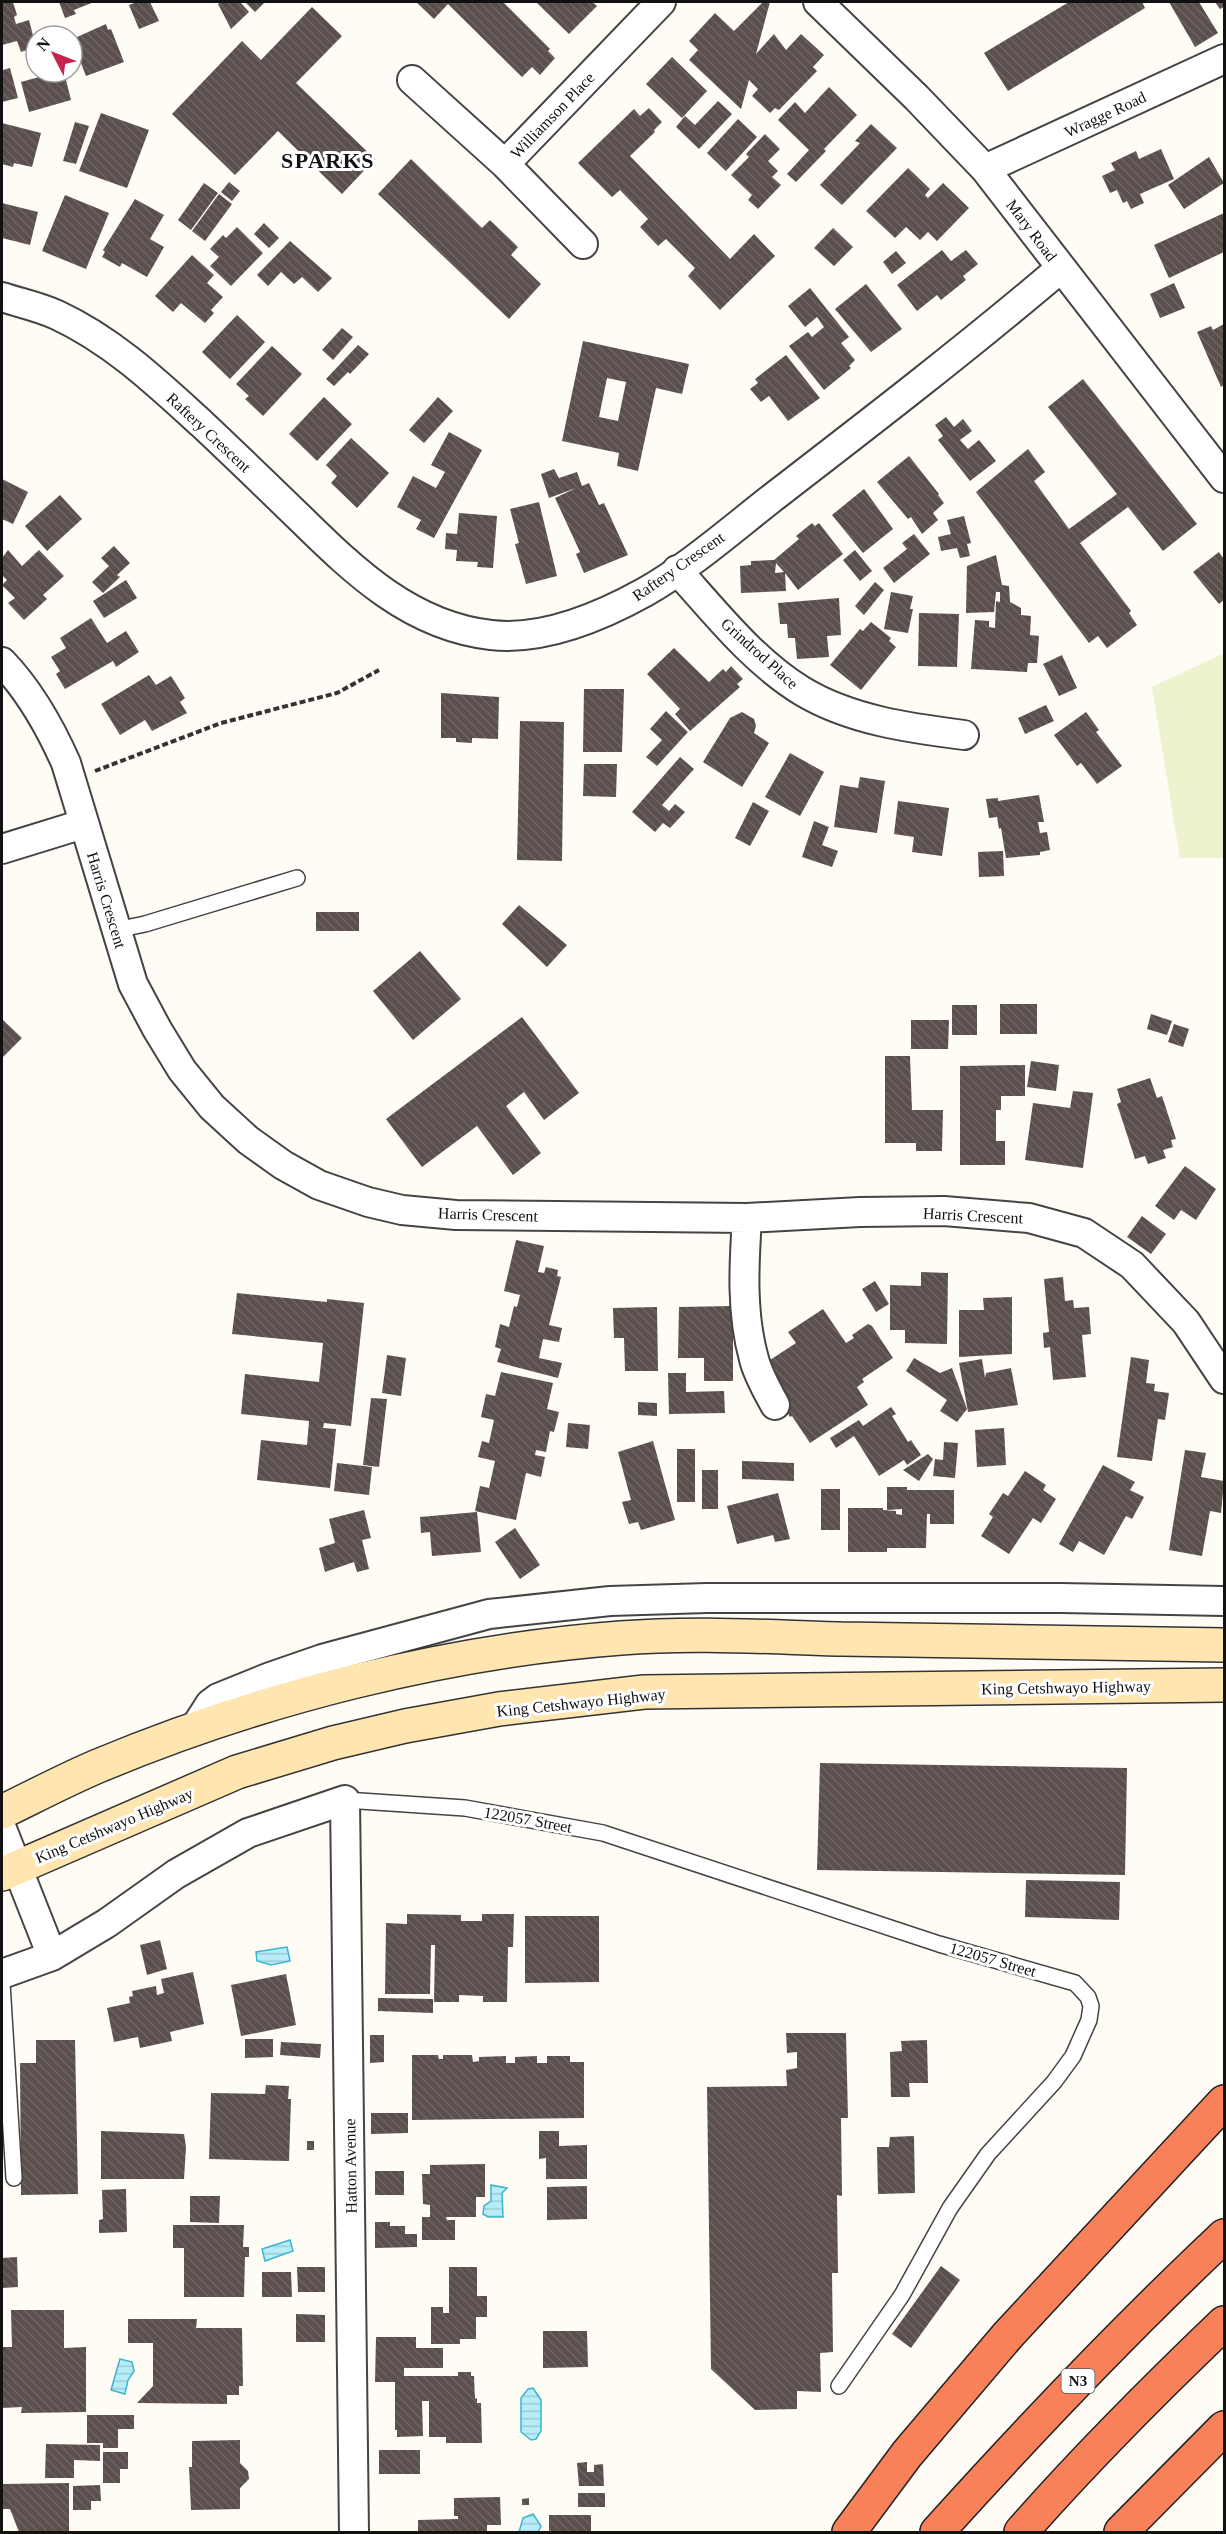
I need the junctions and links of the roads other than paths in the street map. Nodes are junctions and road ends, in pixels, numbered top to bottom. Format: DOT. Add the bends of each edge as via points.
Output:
graph roads {
  1 [pos="661,2"];
  2 [pos="818,2"];
  3 [pos="1224,59"];
  4 [pos="412,80"];
  5 [pos="505,164"];
  6 [pos="985,169"];
  7 [pos="584,244"];
  8 [pos="1061,268"];
  9 [pos="2,297"];
  10 [pos="1224,478"];
  11 [pos="677,570"];
  12 [pos="2,662"];
  13 [pos="964,735"];
  14 [pos="83,824"];
  15 [pos="2,849"];
  16 [pos="297,878"];
  17 [pos="116,930"];
  18 [pos="747,1218"];
  19 [pos="1224,1379"];
  20 [pos="775,1405"];
  21 [pos="1224,1601"];
  22 [pos="1224,1645"];
  23 [pos="1224,1685"];
  24 [pos="194,1729"];
  25 [pos="345,1800"];
  26 [pos="2,1812"];
  27 [pos="2,1829"];
  28 [pos="9,1870"];
  29 [pos="52,1956"];
  30 [pos="2,1974"];
  31 [pos="2,1983"];
  32 [pos="1224,2102"];
  33 [pos="14,2178"];
  34 [pos="1224,2236"];
  35 [pos="1224,2323"];
  36 [pos="839,2386"];
  37 [pos="1224,2428"];
  38 [pos="354,2532"];
  39 [pos="849,2532"];
  40 [pos="937,2532"];
  41 [pos="1021,2532"];
  42 [pos="1121,2532"];
  1 -- 5 [label="street, Williamson Place"];
  2 -- 6 [label="street, Mary Road"];
  3 -- 6 [label="street, Wragge Road"];
  4 -- 5 [label="street, Williamson Place"];
  5 -- 7 [label="street"];
  6 -- 8 [label="street, Mary Road"];
  8 -- 10 [label="street, Mary Road"];
  8 -- 11 [label="street, Raftery Crescent" via="976,340"];
  9 -- 11 [label="street, Raftery Crescent" via="54,313 116,348 385,595 435,621 490,635 520,636 547,631 603,613 648,591"];
  11 -- 13 [label="street, Grindrod Place" via="727,627 801,691 870,719"];
  12 -- 14 [label="street, Harris Crescent" via="36,707 56,742"];
  14 -- 15 [label="street"];
  14 -- 17 [label="street, Harris Crescent"];
  16 -- 17 [label="lane"];
  17 -- 18 [label="street, Harris Crescent" via="133,984 182,1070 212,1107 248,1140 319,1185 402,1210 456,1215"];
  18 -- 19 [label="street, Harris Crescent" via="944,1211 1029,1218 1084,1233 1132,1266 1170,1305"];
  18 -- 20 [label="street" via="744,1263 749,1337 757,1369"];
  21 -- 24 [label="street" via="707,1598 610,1601 489,1614 270,1677 218,1698"];
  22 -- 24 [label="main road" via="709,1636 623,1638 513,1650 407,1670 294,1698"];
  23 -- 28 [label="main road, King Cetshwayo Highway" via="644,1692 499,1709 333,1743 237,1772"];
  24 -- 26 [label="main road" via="97,1767"];
  25 -- 29 [label="street, 122057 Street" via="248,1833 176,1874"];
  25 -- 36 [label="lane, 122057 Street" via="465,1808 603,1833 939,1944 1075,1983 1088,1997 1089,2020 1073,2056 988,2154 950,2208 902,2295"];
  25 -- 38 [label="street, Hatton Avenue"];
  27 -- 28 [label="street"];
  28 -- 29 [label="street"];
  29 -- 30 [label="street, 122057 Street"];
  31 -- 33 [label="lane"];
  32 -- 39 [label="highway" via="1008,2335 907,2454"];
  34 -- 40 [label="highway, N3" via="1157,2300"];
  35 -- 41 [label="highway"];
  37 -- 42 [label="highway"];
}
